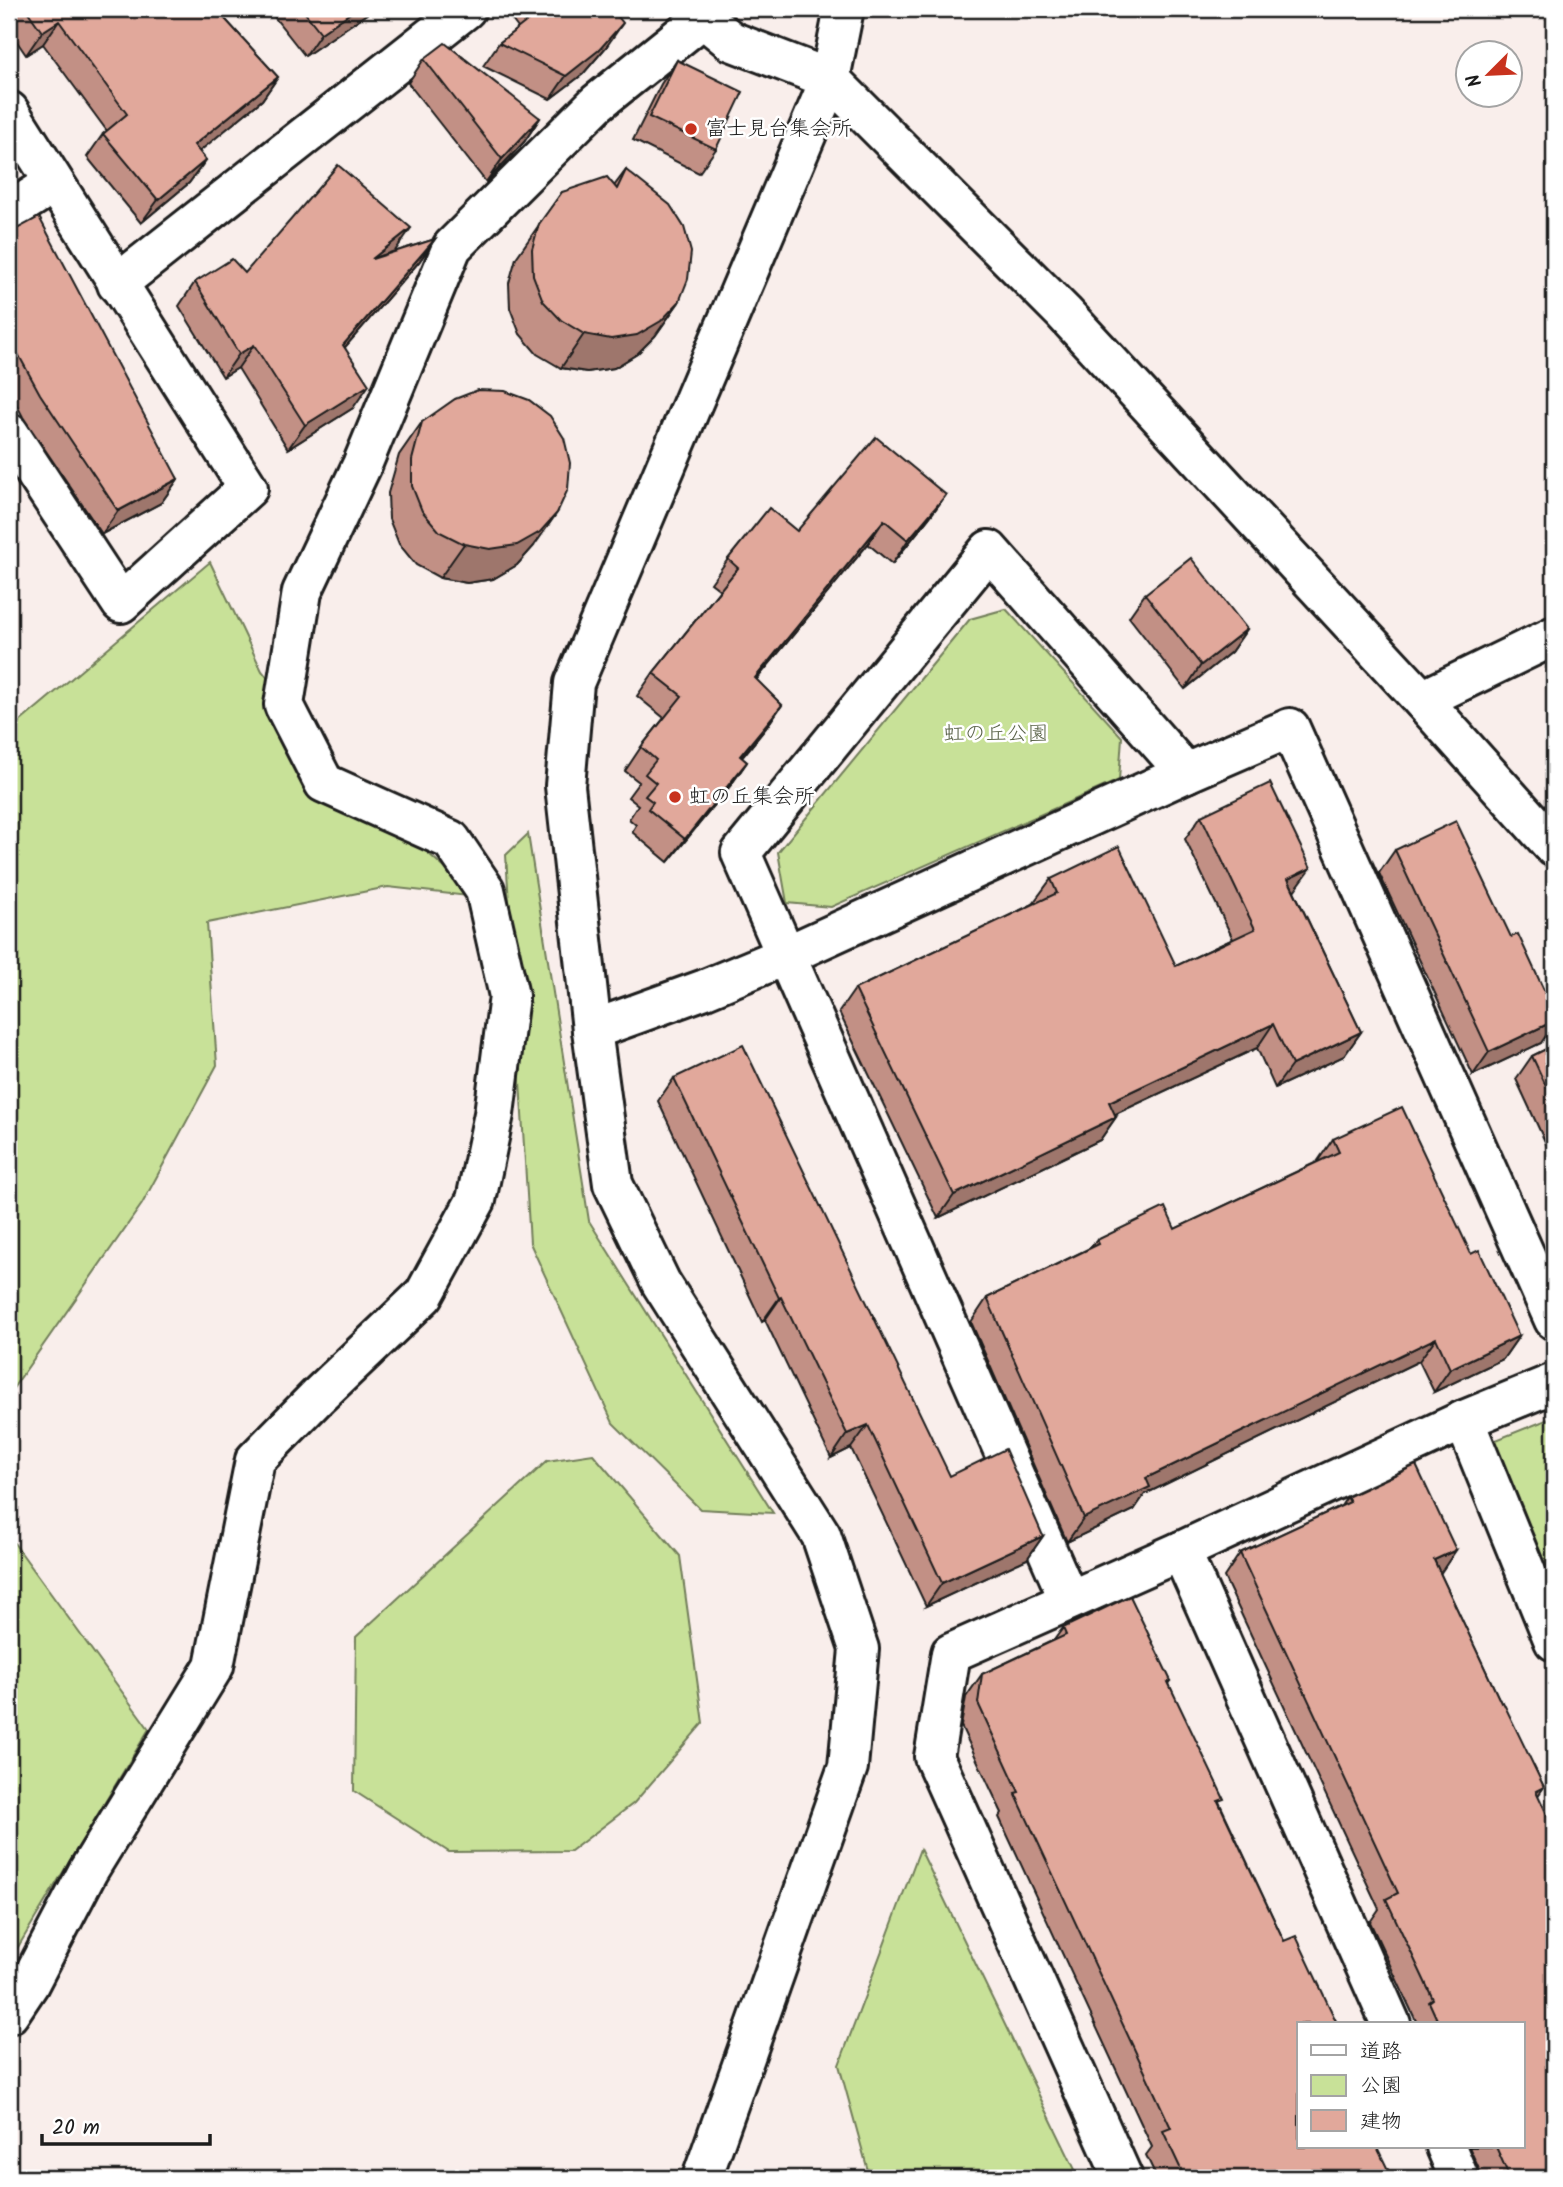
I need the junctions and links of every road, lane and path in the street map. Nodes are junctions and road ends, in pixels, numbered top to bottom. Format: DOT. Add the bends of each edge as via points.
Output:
graph roads {
  1 [pos="466,9"];
  2 [pos="844,9"];
  3 [pos="700,13"];
  4 [pos="830,79"];
  5 [pos="9,111"];
  6 [pos="54,183"];
  7 [pos="9,212"];
  8 [pos="117,284"];
  9 [pos="9,433"];
  10 [pos="1554,636"];
  11 [pos="1422,700"];
  12 [pos="1186,773"];
  13 [pos="1554,847"];
  14 [pos="787,955"];
  15 [pos="592,1030"];
  16 [pos="1554,1320"];
  17 [pos="1554,1383"];
  18 [pos="1464,1420"];
  19 [pos="1181,1551"];
  20 [pos="1069,1600"];
  21 [pos="1554,1641"];
  22 [pos="9,2014"];
  23 [pos="1390,2022"];
  24 [pos="1446,2148"];
  25 [pos="702,2178"];
  26 [pos="1123,2178"];
  27 [pos="1460,2178"];
  1 -- 8 [label="street"];
  2 -- 4 [label="street"];
  3 -- 4 [label="street" via="731,41"];
  3 -- 22 [label="street" via="597,103 452,247 362,465 302,592 284,705 324,783 452,840 485,890 509,996 494,1114 476,1200 424,1296 255,1460 214,1666 88,1871"];
  4 -- 11 [label="street" via="1064,313"];
  4 -- 15 [label="street" via="575,683 565,786"];
  5 -- 6 [label="street"];
  6 -- 7 [label="street"];
  6 -- 8 [label="street"];
  8 -- 9 [label="street" via="248,488 121,603"];
  10 -- 11 [label="street"];
  11 -- 13 [label="street"];
  12 -- 14 [label="street"];
  12 -- 14 [label="street" via="989,550 741,853"];
  12 -- 16 [label="street" via="1290,728"];
  14 -- 15 [label="street"];
  14 -- 20 [label="street"];
  15 -- 25 [label="street" via="613,1184 661,1283 821,1535 859,1649 848,1767"];
  17 -- 18 [label="street"];
  18 -- 19 [label="street"];
  18 -- 21 [label="street"];
  19 -- 20 [label="street"];
  19 -- 23 [label="street"];
  20 -- 26 [label="street" via="951,1653 934,1757"];
  24 -- 27 [label="street"];
}
